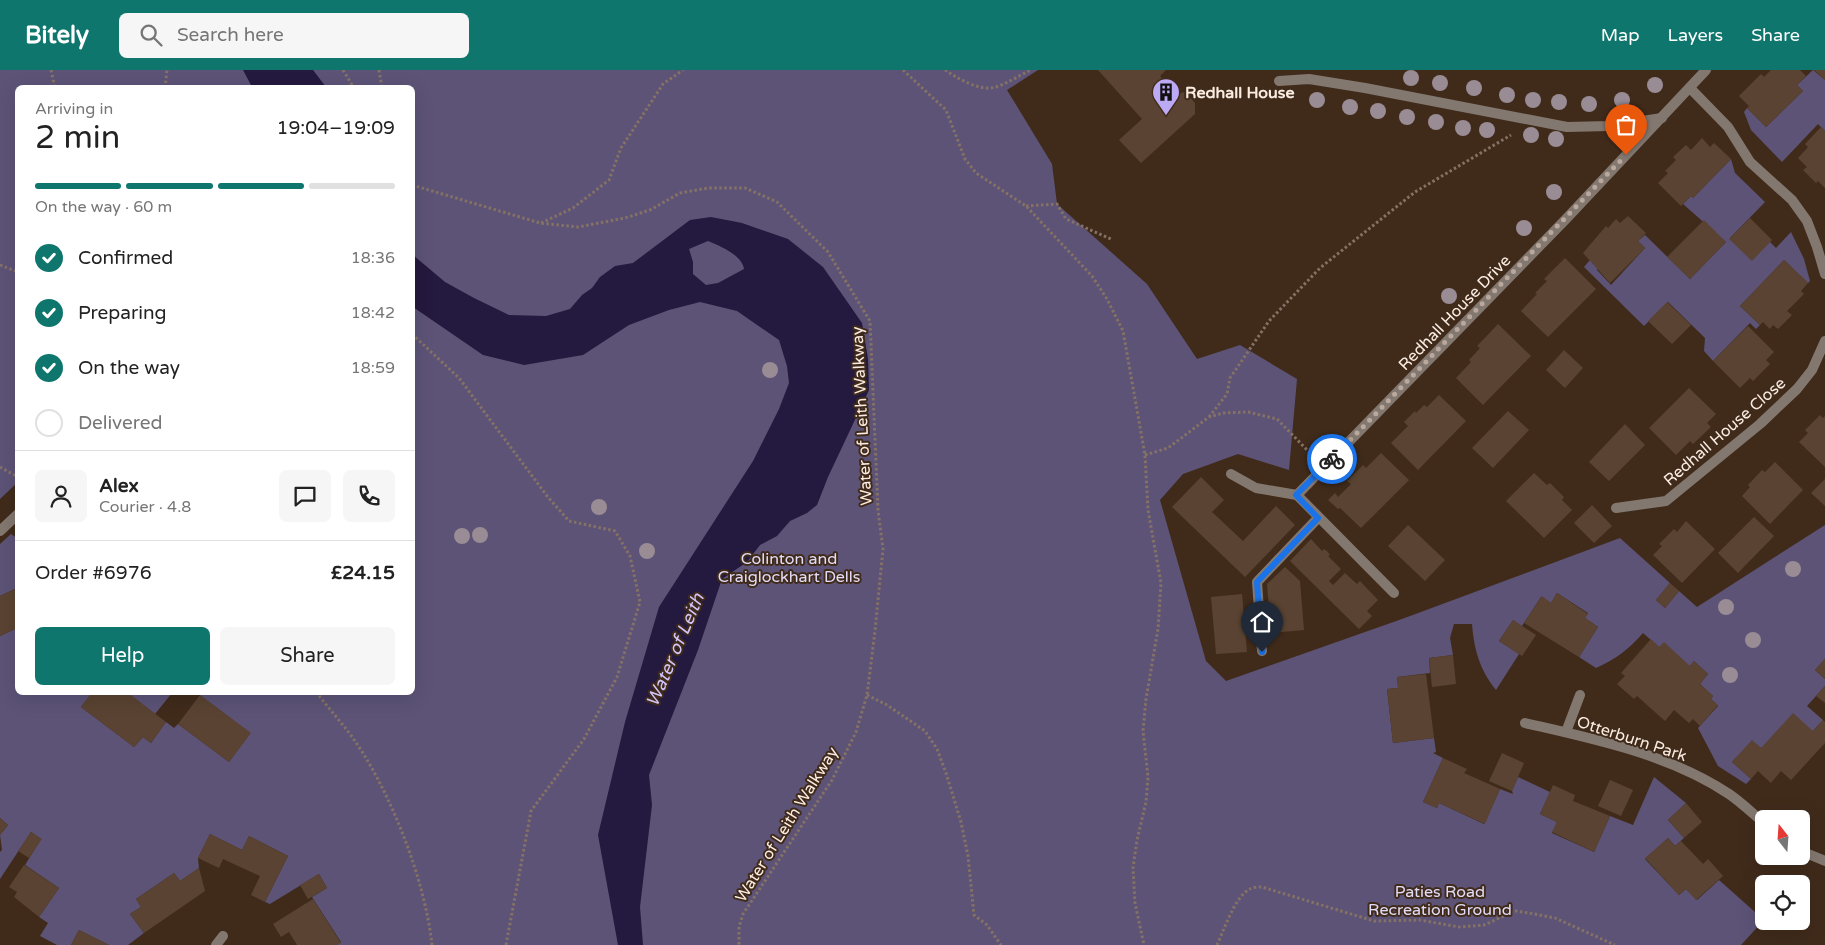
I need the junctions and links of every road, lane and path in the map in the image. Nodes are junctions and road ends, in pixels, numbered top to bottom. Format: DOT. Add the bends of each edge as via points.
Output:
graph roads {
  1 [pos="51,70"];
  2 [pos="167,70"];
  3 [pos="343,70"];
  4 [pos="379,70"];
  5 [pos="683,70"];
  6 [pos="903,70"];
  7 [pos="945,70"];
  8 [pos="1031,70"];
  9 [pos="1706,70"];
  10 [pos="1292,75"];
  11 [pos="1279,81"];
  12 [pos="54,85"];
  13 [pos="165,85"];
  14 [pos="352,85"];
  15 [pos="382,85"];
  16 [pos="1690,88"];
  17 [pos="1662,118"];
  18 [pos="1529,121"];
  19 [pos="415,186"];
  20 [pos="1026,206"];
  21 [pos="540,223"];
  22 [pos="1113,240"];
  23 [pos="0,265"];
  24 [pos="15,271"];
  25 [pos="1825,274"];
  26 [pos="415,337"];
  27 [pos="1825,341"];
  28 [pos="1209,418"];
  29 [pos="1145,455"];
  30 [pos="0,467"];
  31 [pos="1324,467"];
  32 [pos="1231,474"];
  33 [pos="15,475"];
  34 [pos="1296,495"];
  35 [pos="1616,508"];
  36 [pos="15,517"];
  37 [pos="1318,518"];
  38 [pos="0,531"];
  39 [pos="1394,593"];
  40 [pos="1262,652"];
  41 [pos="318,695"];
  42 [pos="867,695"];
  43 [pos="1580,695"];
  44 [pos="1525,723"];
  45 [pos="1566,732"];
  46 [pos="1755,815"];
  47 [pos="1810,855"];
  48 [pos="1825,862"];
  49 [pos="223,936"];
  50 [pos="216,945"];
  51 [pos="432,945"];
  52 [pos="506,945"];
  53 [pos="739,945"];
  54 [pos="1001,945"];
  55 [pos="1144,945"];
  56 [pos="1217,945"];
  57 [pos="1615,945"];
  1 -- 12 [label="path"];
  2 -- 13 [label="path"];
  3 -- 14 [label="path"];
  4 -- 15 [label="path"];
  5 -- 21 [label="path" via="663,84 621,148 609,180 573,208"];
  6 -- 20 [label="path" via="946,110 965,159 976,173"];
  7 -- 8 [label="path" via="975,86 994,88"];
  9 -- 16 [label="street, Redhall House Drive"];
  10 -- 11 [label="street"];
  10 -- 18 [label="street"];
  16 -- 17 [label="street, Redhall House Drive"];
  16 -- 25 [label="street" via="1728,127 1750,162 1792,200 1807,221"];
  17 -- 18 [label="street" via="1610,126 1567,127"];
  17 -- 31 [label="street, Redhall House Drive"];
  18 -- 28 [label="path" via="1504,140 1415,192 1320,268 1269,321 1230,378 1227,394"];
  19 -- 21 [label="path, Water of Leith Walkway"];
  20 -- 22 [label="path" via="1057,204 1066,219"];
  20 -- 29 [label="path" via="1092,276 1108,299 1123,331"];
  21 -- 42 [label="path, Water of Leith Walkway" via="578,227 650,210 680,193 708,188 745,188 777,202 828,252 870,321 878,510 883,549"];
  23 -- 24 [label="path"];
  26 -- 52 [label="path" via="459,378 569,521 615,531 630,556 640,602 617,677 584,739 531,811"];
  27 -- 35 [label="street, Redhall House Close" via="1812,370 1797,389 1760,424 1666,500"];
  28 -- 29 [label="path" via="1168,448"];
  28 -- 31 [label="path" via="1223,413 1248,412 1277,419"];
  29 -- 55 [label="path" via="1148,510 1161,591 1143,731 1148,777 1146,802 1132,868"];
  30 -- 33 [label="path"];
  31 -- 34 [label="street, Redhall House Drive"];
  32 -- 34 [label="street" via="1256,488"];
  34 -- 37 [label="street"];
  36 -- 38 [label="street"];
  37 -- 39 [label="street"];
  37 -- 40 [label="street" via="1257,582"];
  41 -- 51 [label="path" via="350,735 394,816 413,862 430,923"];
  42 -- 53 [label="path, Water of Leith Walkway" via="856,732 832,780 744,914 739,927"];
  42 -- 54 [label="path" via="925,730 937,749 961,822 974,915 987,925"];
  43 -- 45 [label="street, Otterburn Park"];
  44 -- 45 [label="street, Otterburn Park"];
  45 -- 46 [label="street, Otterburn Park" via="1678,766 1730,794"];
  47 -- 48 [label="street"];
  49 -- 50 [label="street"];
  56 -- 57 [label="path" via="1244,893 1262,887 1374,921 1420,920 1459,927 1484,926 1515,911 1529,913 1555,918"];
}
